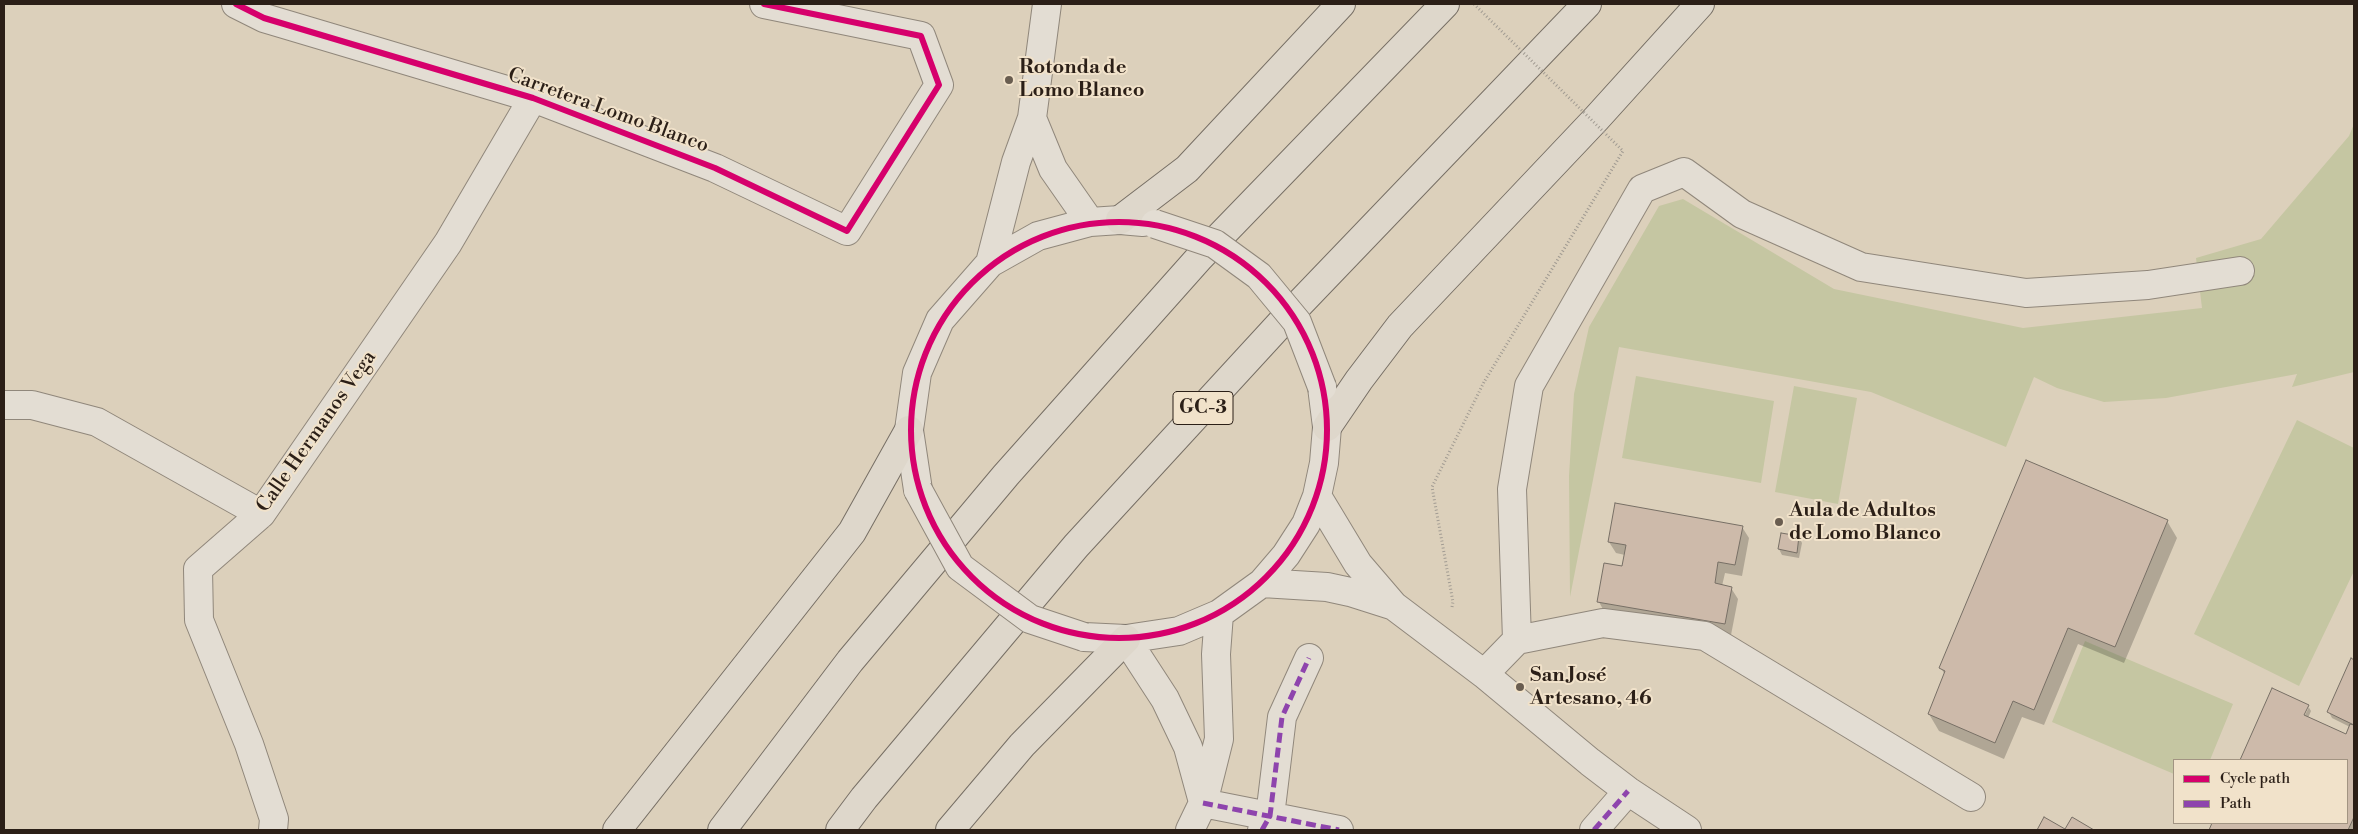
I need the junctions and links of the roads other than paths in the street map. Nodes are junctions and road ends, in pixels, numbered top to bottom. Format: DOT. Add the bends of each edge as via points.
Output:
graph roads {
  1 [pos="236,4"];
  2 [pos="764,4"];
  3 [pos="1047,4"];
  4 [pos="1341,4"];
  5 [pos="1445,4"];
  6 [pos="1587,4"];
  7 [pos="1700,4"];
  8 [pos="267,11"];
  9 [pos="533,98"];
  10 [pos="1032,118"];
  11 [pos="1120,220"];
  12 [pos="1090,222"];
  13 [pos="990,263"];
  14 [pos="2240,270"];
  15 [pos="4,405"];
  16 [pos="1327,428"];
  17 [pos="910,430"];
  18 [pos="1317,496"];
  19 [pos="261,514"];
  20 [pos="1262,583"];
  21 [pos="1394,606"];
  22 [pos="1219,614"];
  23 [pos="1126,639"];
  24 [pos="1517,640"];
  25 [pos="1310,658"];
  26 [pos="1484,674"];
  27 [pos="1628,791"];
  28 [pos="1971,797"];
  29 [pos="1203,803"];
  30 [pos="1266,823"];
  31 [pos="273,830"];
  32 [pos="618,830"];
  33 [pos="722,830"];
  34 [pos="840,830"];
  35 [pos="950,830"];
  36 [pos="1190,830"];
  37 [pos="1339,830"];
  38 [pos="1594,830"];
  39 [pos="1687,830"];
  1 -- 8 [label="street, Carretera Lomo Blanco"];
  2 -- 9 [label="street, Carretera Lomo Blanco" via="921,36 939,85 846,231 715,168"];
  3 -- 10 [label="street"];
  4 -- 11 [label="highway" via="1187,169"];
  5 -- 33 [label="highway" via="1200,257 1006,475 850,661"];
  6 -- 34 [label="highway, GC-3" via="1282,323 1076,546"];
  7 -- 16 [label="highway" via="1400,326"];
  8 -- 9 [label="street, Carretera Lomo Blanco"];
  9 -- 19 [label="street, Calle Hermanos Vega" via="448,243"];
  10 -- 12 [label="street" via="1053,169"];
  10 -- 13 [label="street" via="1016,162 1006,211"];
  11 -- 12 [label="street"];
  11 -- 16 [label="street, bridge" via="1154,224 1215,244 1259,276 1297,322 1322,388"];
  12 -- 13 [label="street" via="1038,236"];
  13 -- 17 [label="street" via="940,320 917,373"];
  14 -- 24 [label="street" via="2148,284 2026,293 1861,268 1742,214 1684,172 1642,189 1529,386 1512,489"];
  15 -- 19 [label="street" via="32,405 97,422"];
  16 -- 18 [label="street"];
  17 -- 23 [label="street, bridge" via="918,490 960,567 1030,620 1084,637"];
  17 -- 32 [label="highway" via="852,532"];
  18 -- 20 [label="street" via="1306,524 1286,556"];
  18 -- 21 [label="street" via="1358,564"];
  19 -- 31 [label="street, Calle Hermanos Vega" via="198,569 199,620 249,744 274,818"];
  20 -- 21 [label="street" via="1327,587"];
  20 -- 22 [label="street"];
  21 -- 26 [label="street"];
  22 -- 23 [label="street" via="1179,631"];
  22 -- 29 [label="street" via="1216,654 1220,739"];
  23 -- 29 [label="street" via="1165,699 1188,748"];
  23 -- 35 [label="highway" via="1022,746"];
  24 -- 26 [label="street"];
  24 -- 28 [label="street" via="1603,623 1705,636"];
  25 -- 30 [label="street" via="1282,717"];
  26 -- 27 [label="street"];
  27 -- 38 [label="street"];
  27 -- 39 [label="street"];
  29 -- 30 [label="street"];
  29 -- 36 [label="street"];
  30 -- 37 [label="street"];
}
